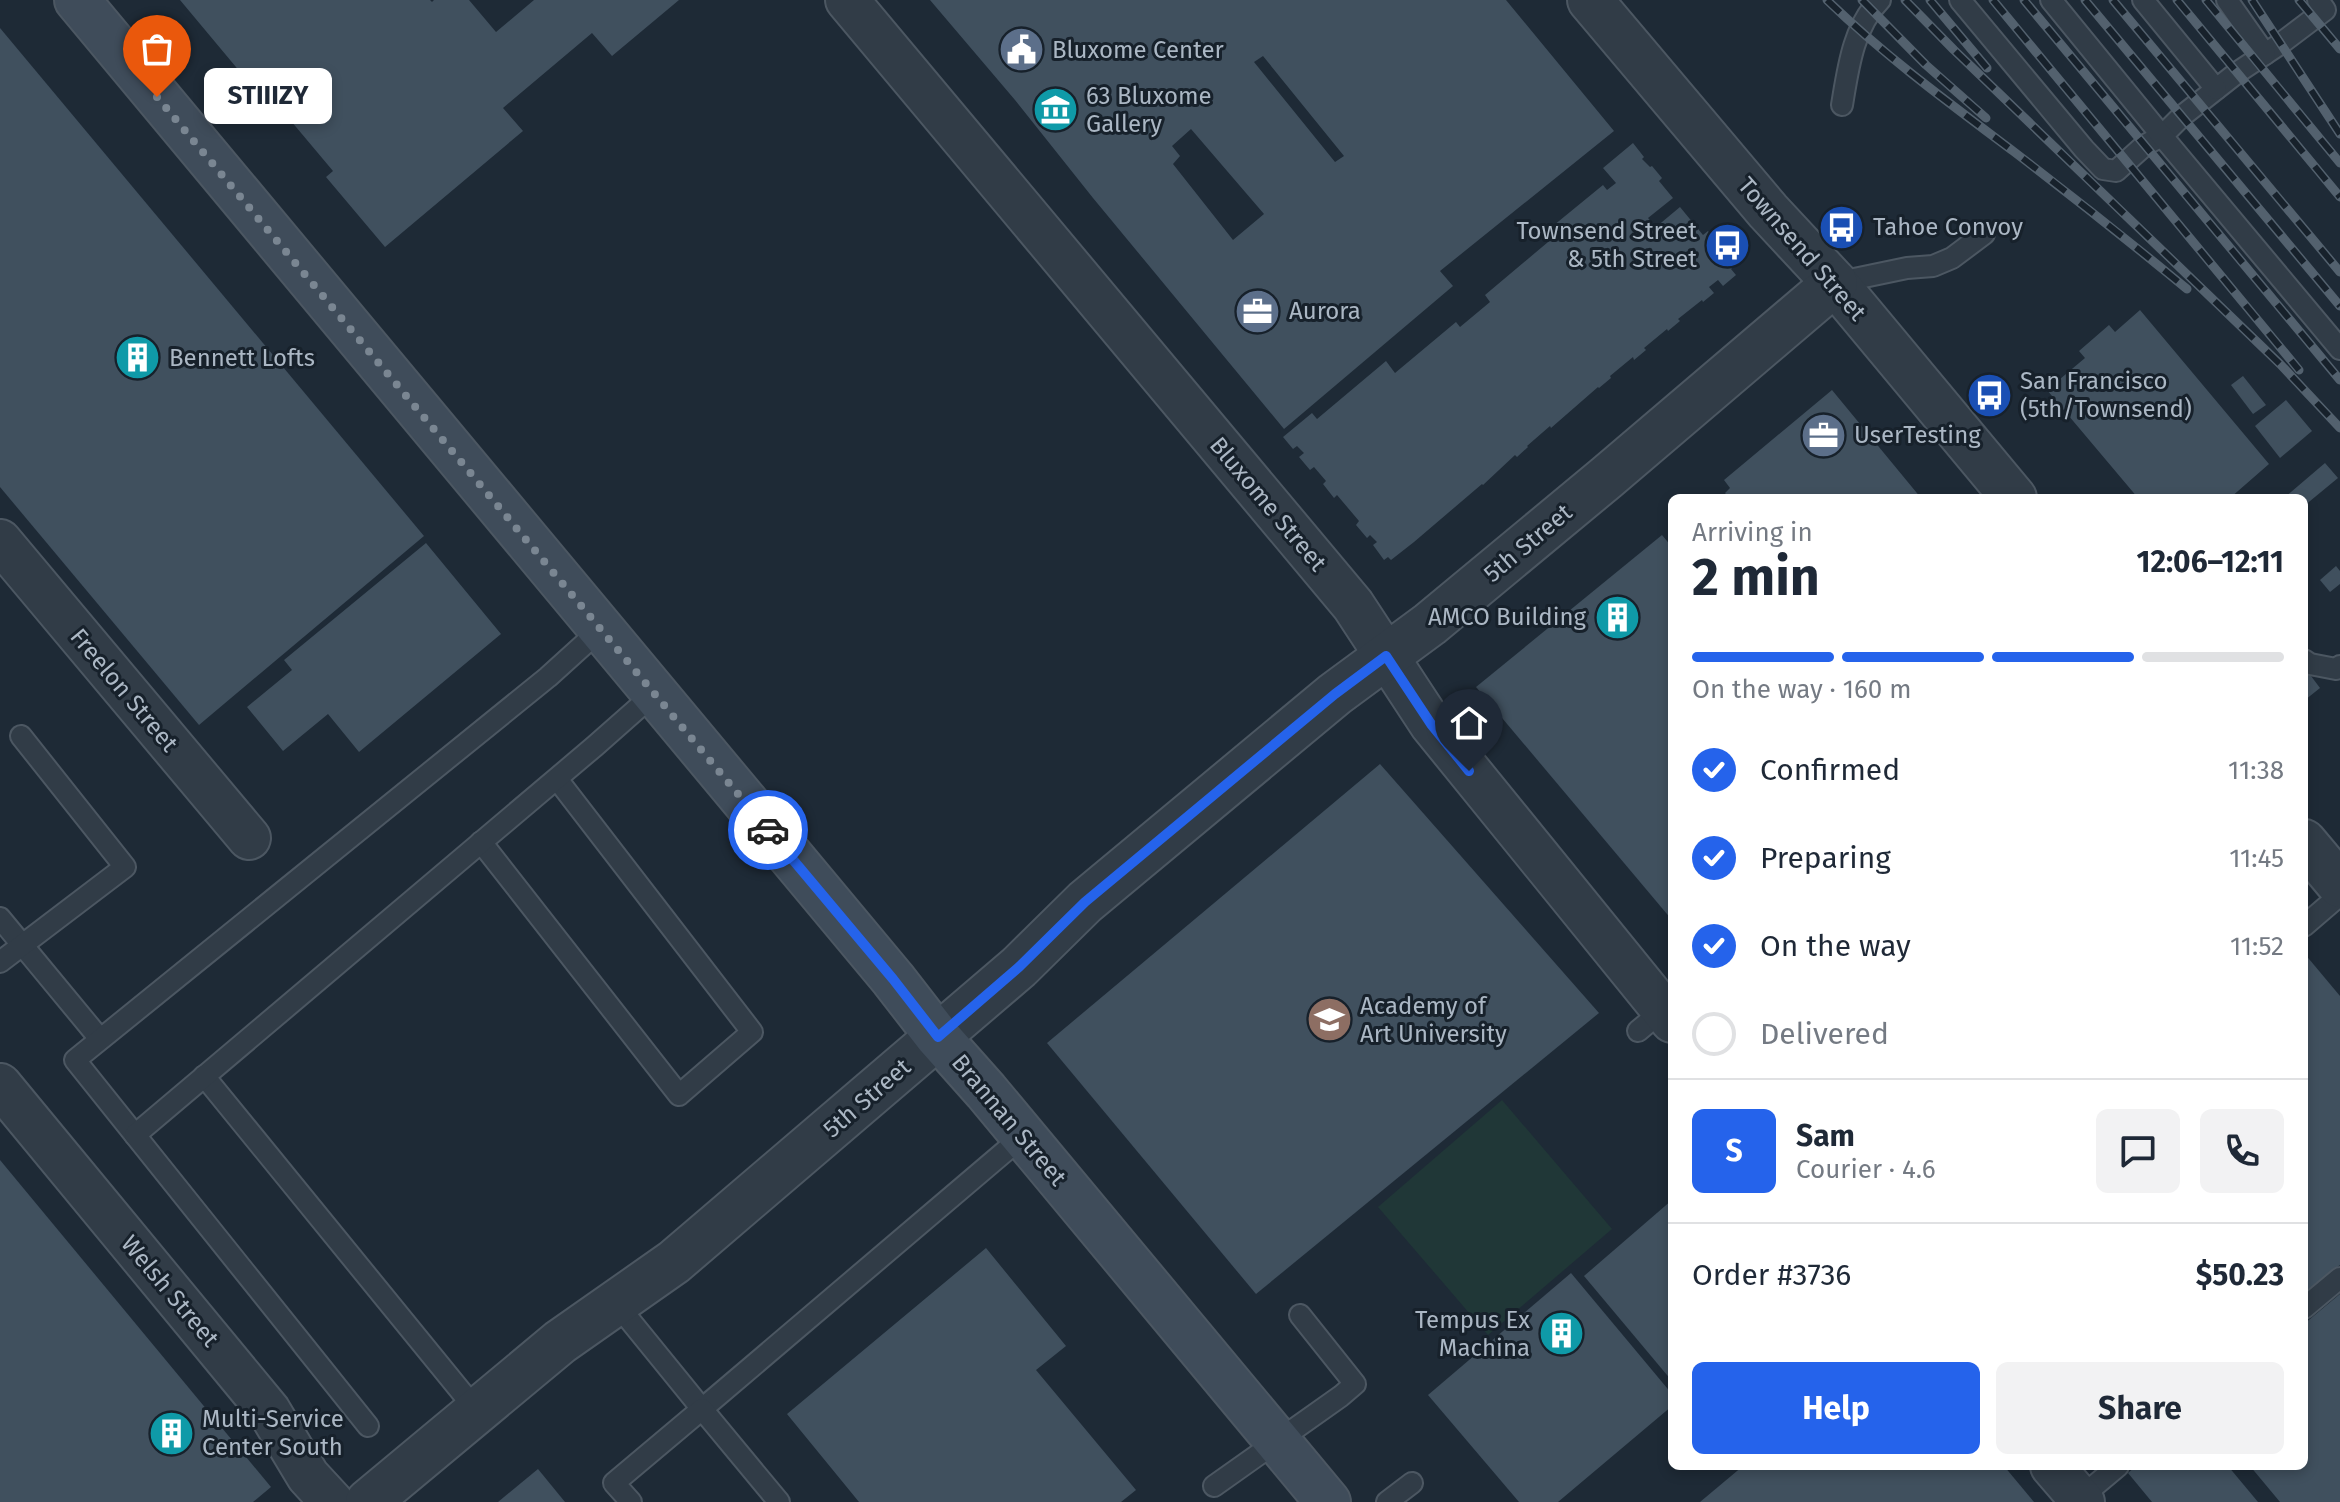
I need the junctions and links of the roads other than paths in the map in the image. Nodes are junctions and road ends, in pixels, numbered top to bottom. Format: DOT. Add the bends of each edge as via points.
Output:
graph roads {
  1 [pos="77,0"];
  2 [pos="847,0"];
  3 [pos="1590,0"];
  4 [pos="1880,0"];
  5 [pos="1960,0"];
  6 [pos="2051,0"];
  7 [pos="2143,0"];
  8 [pos="2227,0"];
  9 [pos="2318,0"];
  10 [pos="2265,54"];
  11 [pos="2216,89"];
  12 [pos="1842,105"];
  13 [pos="2162,136"];
  14 [pos="1984,234"];
  15 [pos="1835,283"];
  16 [pos="2340,349"];
  17 [pos="2011,494"];
  18 [pos="0,541"];
  19 [pos="601,629"];
  20 [pos="1386,656"];
  21 [pos="2308,663"];
  22 [pos="2339,670"];
  23 [pos="655,693"];
  24 [pos="21,736"];
  25 [pos="557,779"];
  26 [pos="249,838"];
  27 [pos="481,842"];
  28 [pos="2308,847"];
  29 [pos="2340,885"];
  30 [pos="2340,895"];
  31 [pos="0,918"];
  32 [pos="2308,923"];
  33 [pos="23,945"];
  34 [pos="0,962"];
  35 [pos="1658,1021"];
  36 [pos="938,1037"];
  37 [pos="100,1039"];
  38 [pos="204,1076"];
  39 [pos="0,1085"];
  40 [pos="135,1135"];
  41 [pos="1023,1136"];
  42 [pos="2340,1278"];
  43 [pos="615,1302"];
  44 [pos="2308,1305"];
  45 [pos="1300,1315"];
  46 [pos="702,1409"];
  47 [pos="477,1411"];
  48 [pos="368,1426"];
  49 [pos="1277,1441"];
  50 [pos="2055,1470"];
  51 [pos="2114,1470"];
  52 [pos="1412,1483"];
  53 [pos="1214,1486"];
  54 [pos="2081,1500"];
  55 [pos="332,1502"];
  56 [pos="368,1502"];
  57 [pos="631,1502"];
  58 [pos="779,1502"];
  59 [pos="1328,1502"];
  60 [pos="1387,1502"];
  1 -- 19 [label="main road, Brannan Street"];
  2 -- 20 [label="street, Bluxome Street" via="1343,593"];
  3 -- 15 [label="street, Townsend Street"];
  4 -- 12 [label="lane" via="1860,31"];
  5 -- 13 [label="lane" via="2103,169 2116,171"];
  6 -- 13 [label="lane"];
  7 -- 11 [label="lane"];
  8 -- 10 [label="lane"];
  9 -- 10 [label="lane" via="2325,10"];
  10 -- 11 [label="lane"];
  11 -- 13 [label="lane"];
  13 -- 16 [label="lane"];
  14 -- 15 [label="lane" via="1933,266"];
  15 -- 17 [label="street, Townsend Street"];
  15 -- 20 [label="street, 5th Street"];
  18 -- 26 [label="street, Freelon Street"];
  19 -- 23 [label="main road, Brannan Street"];
  19 -- 37 [label="lane"];
  20 -- 35 [label="street, Bluxome Street" via="1431,724"];
  20 -- 36 [label="street, 5th Street" via="1085,902"];
  21 -- 22 [label="lane"];
  23 -- 25 [label="lane"];
  23 -- 36 [label="main road, Brannan Street"];
  24 -- 33 [label="lane" via="125,867"];
  25 -- 27 [label="lane"];
  25 -- 27 [label="lane" via="752,1032 679,1095"];
  27 -- 38 [label="lane"];
  28 -- 29 [label="street"];
  30 -- 32 [label="lane"];
  31 -- 33 [label="lane"];
  33 -- 34 [label="lane"];
  33 -- 37 [label="lane"];
  36 -- 41 [label="main road, Brannan Street"];
  36 -- 43 [label="street, 5th Street" via="674,1262"];
  37 -- 40 [label="lane" via="75,1060"];
  38 -- 40 [label="lane"];
  38 -- 47 [label="lane"];
  39 -- 55 [label="street, Welsh Street" via="269,1411 308,1476"];
  40 -- 48 [label="lane"];
  41 -- 46 [label="lane"];
  41 -- 49 [label="main road, Brannan Street"];
  42 -- 44 [label="lane"];
  43 -- 46 [label="lane"];
  43 -- 47 [label="street, 5th Street"];
  45 -- 49 [label="lane" via="1355,1384"];
  46 -- 57 [label="lane" via="614,1483"];
  46 -- 58 [label="lane"];
  47 -- 56 [label="street, 5th Street"];
  49 -- 53 [label="lane"];
  49 -- 59 [label="main road, Brannan Street"];
  50 -- 54 [label="street"];
  51 -- 54 [label="lane"];
  52 -- 60 [label="lane"];
}
